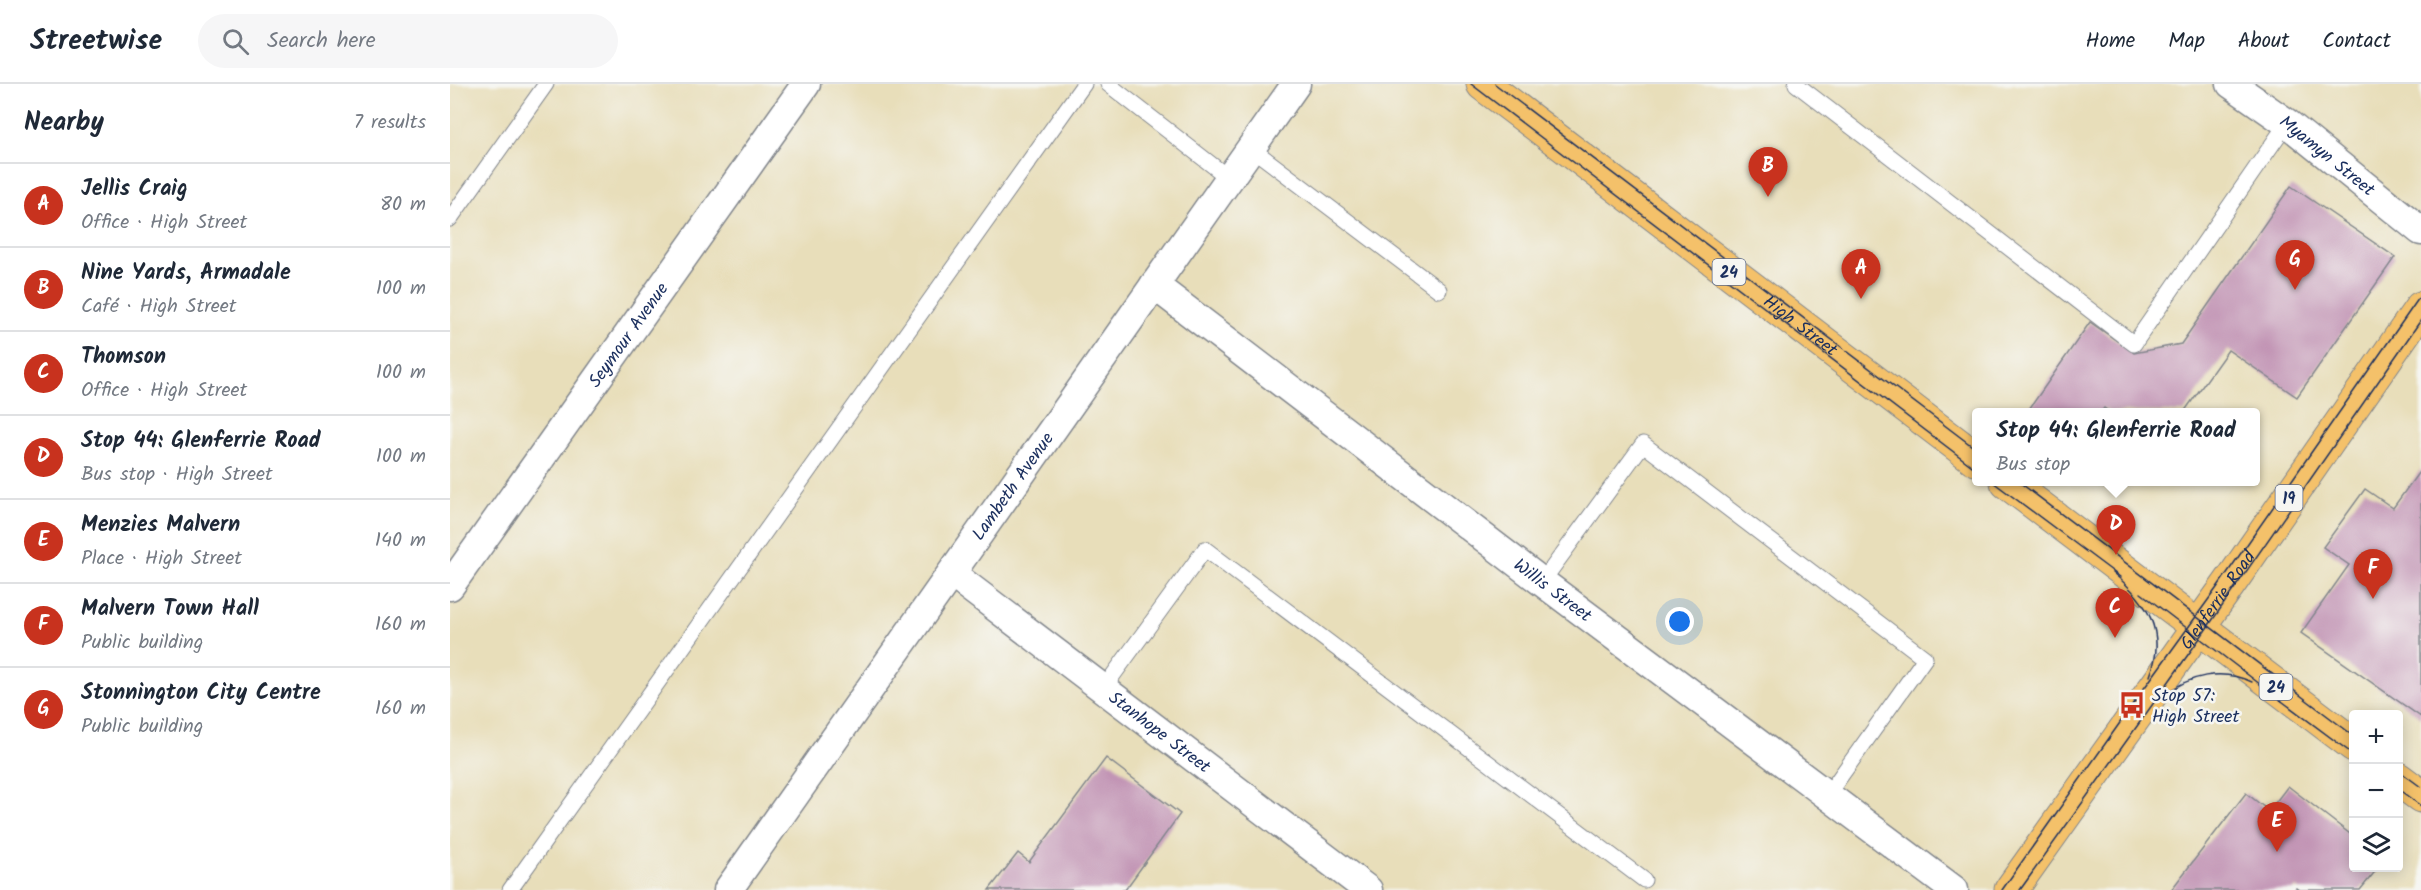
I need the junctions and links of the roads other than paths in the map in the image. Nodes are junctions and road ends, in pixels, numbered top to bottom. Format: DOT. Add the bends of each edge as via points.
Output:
graph roads {
  1 [pos="546,84"];
  2 [pos="806,84"];
  3 [pos="1084,84"];
  4 [pos="1108,84"];
  5 [pos="1296,84"];
  6 [pos="1483,84"];
  7 [pos="1796,84"];
  8 [pos="2231,84"];
  9 [pos="2287,123"];
  10 [pos="1251,148"];
  11 [pos="1230,178"];
  12 [pos="450,219"];
  13 [pos="2421,231"];
  14 [pos="1154,285"];
  15 [pos="1439,290"];
  16 [pos="2421,308"];
  17 [pos="1972,455"];
  18 [pos="2012,486"];
  19 [pos="952,574"];
  20 [pos="1542,582"];
  21 [pos="450,586"];
  22 [pos="2199,627"];
  23 [pos="1103,688"];
  24 [pos="2349,741"];
  25 [pos="2403,783"];
  26 [pos="1828,794"];
  27 [pos="2421,796"];
  28 [pos="1644,880"];
  29 [pos="736,887"];
  30 [pos="510,890"];
  31 [pos="1368,890"];
  32 [pos="1954,890"];
  33 [pos="2011,890"];
  1 -- 12 [label="lane"];
  2 -- 21 [label="street, Seymour Avenue"];
  3 -- 30 [label="lane"];
  4 -- 11 [label="lane"];
  5 -- 10 [label="street, Lambeth Avenue"];
  6 -- 17 [label="main road, High Street / 24"];
  7 -- 9 [label="lane" via="2134,344"];
  8 -- 9 [label="street, Myamyn Street"];
  9 -- 13 [label="street, Myamyn Street"];
  10 -- 11 [label="street, Lambeth Avenue"];
  10 -- 15 [label="lane"];
  11 -- 14 [label="street, Lambeth Avenue"];
  14 -- 19 [label="street, Lambeth Avenue"];
  14 -- 20 [label="street, Willis Street"];
  16 -- 22 [label="main road, Glenferrie Road / 19"];
  18 -- 22 [label="main road, 24"];
  19 -- 23 [label="street, Stanhope Street"];
  19 -- 29 [label="street, Lambeth Avenue"];
  20 -- 26 [label="street, Willis Street"];
  20 -- 26 [label="lane" via="1643,444 1925,658"];
  22 -- 24 [label="main road, 24"];
  22 -- 33 [label="main road, Glenferrie Road / 19"];
  23 -- 28 [label="lane" via="1204,549"];
  23 -- 31 [label="street, Stanhope Street"];
  25 -- 27 [label="main road"];
  26 -- 32 [label="street, Willis Street"];
}
